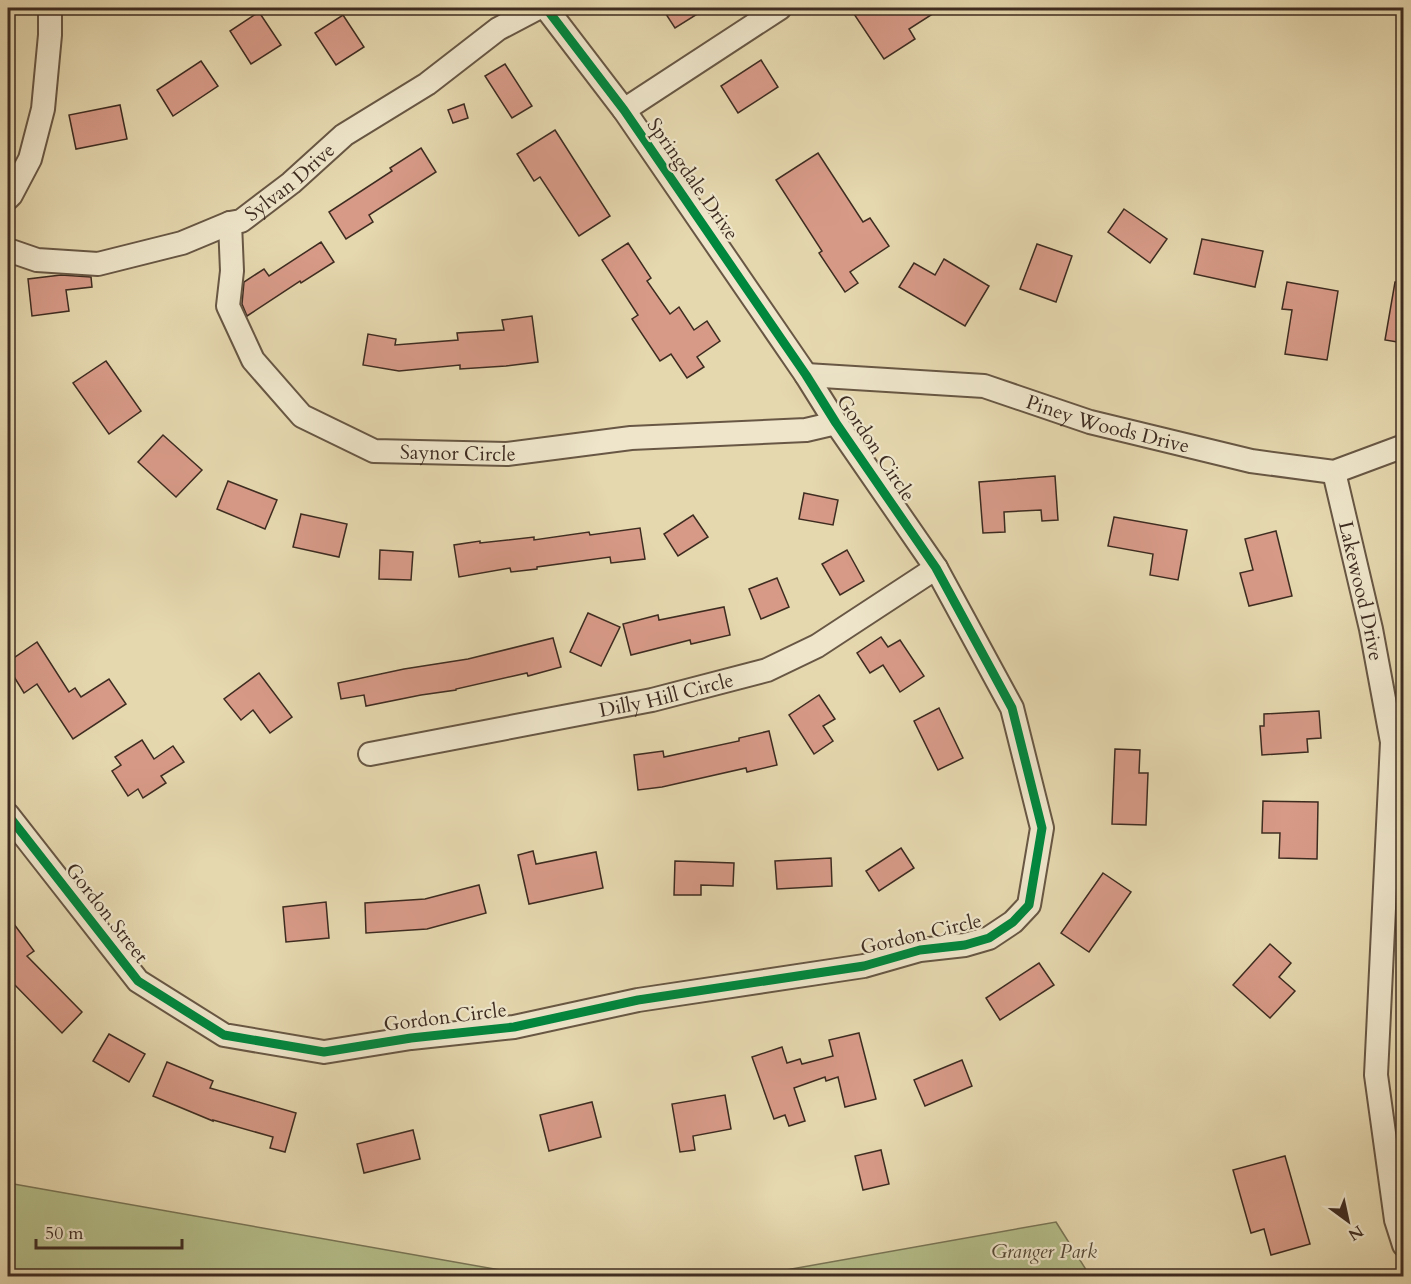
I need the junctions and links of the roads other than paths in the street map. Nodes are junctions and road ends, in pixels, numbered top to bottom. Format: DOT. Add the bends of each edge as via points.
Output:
graph roads {
  1 [pos="50,8"];
  2 [pos="538,8"];
  3 [pos="546,8"];
  4 [pos="780,8"];
  5 [pos="624,110"];
  6 [pos="8,198"];
  7 [pos="230,223"];
  8 [pos="8,250"];
  9 [pos="806,375"];
  10 [pos="836,423"];
  11 [pos="1404,446"];
  12 [pos="1334,472"];
  13 [pos="936,568"];
  14 [pos="370,754"];
  15 [pos="8,815"];
  16 [pos="224,1035"];
  17 [pos="1404,1245"];
  1 -- 6 [label="street" via="43,109 30,159"];
  2 -- 7 [label="street, Sylvan Drive" via="498,29 427,84 344,135 291,183 241,221"];
  3 -- 5 [label="street, Springdale Drive"];
  4 -- 5 [label="street"];
  5 -- 9 [label="street, Springdale Drive"];
  7 -- 8 [label="street, Sylvan Drive" via="182,243 98,264 37,260"];
  7 -- 10 [label="street, Saynor Circle" via="232,272 228,306 253,360 302,416 374,451 507,454 631,438 806,430"];
  9 -- 10 [label="street, Gordon Circle"];
  9 -- 12 [label="street, Piney Woods Drive" via="984,386 1090,422 1251,460"];
  10 -- 13 [label="street, Gordon Circle"];
  11 -- 12 [label="street, Piney Woods Drive"];
  12 -- 17 [label="street, Lakewood Drive" via="1371,629 1392,742 1376,1075 1396,1220"];
  13 -- 14 [label="street, Dilly Hill Circle" via="817,646 766,670 651,700"];
  13 -- 16 [label="street, Gordon Circle" via="1012,708 1042,828 1029,905 989,938 920,950 864,966 638,1000 514,1027 324,1052"];
  15 -- 16 [label="street, Gordon Street" via="138,981"];
}
